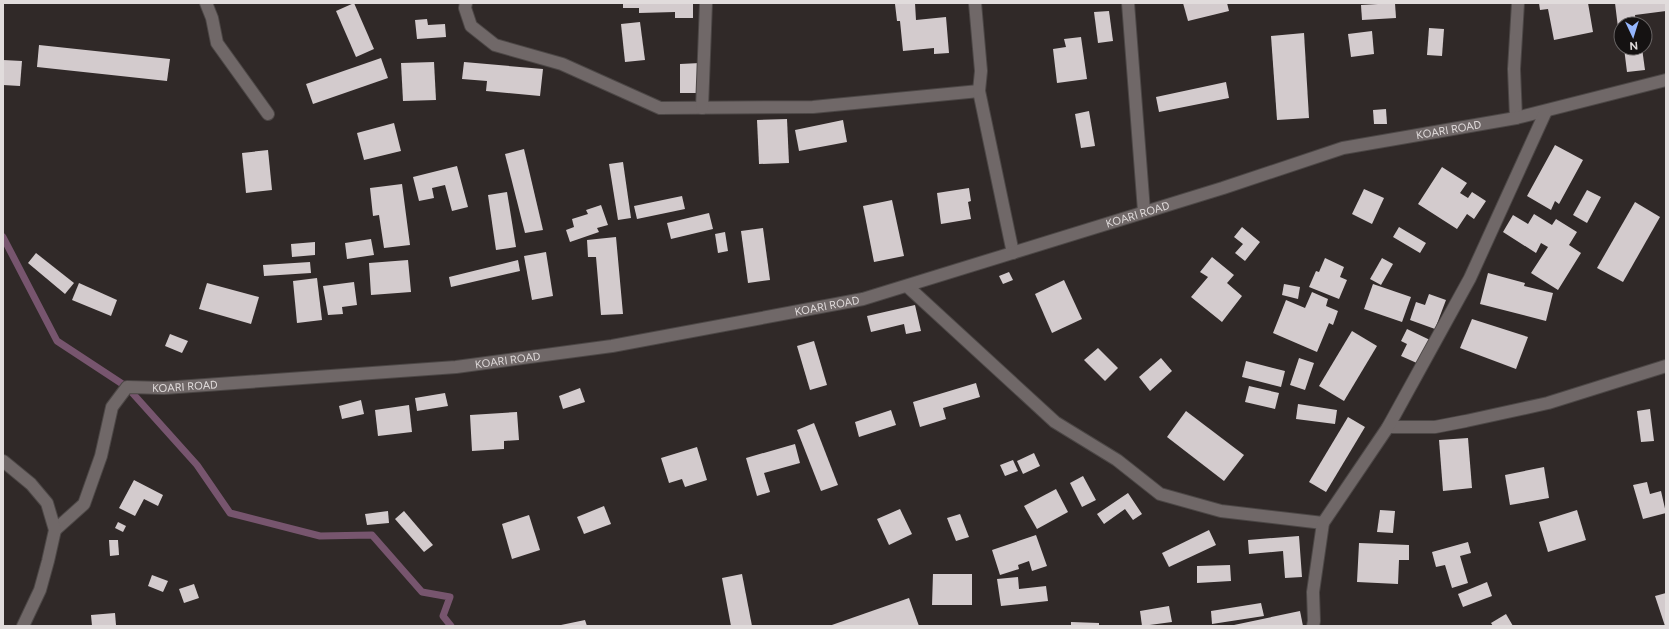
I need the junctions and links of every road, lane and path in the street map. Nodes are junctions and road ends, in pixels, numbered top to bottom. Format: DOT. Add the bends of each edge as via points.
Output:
graph roads {
  1 [pos="206,3"];
  2 [pos="466,3"];
  3 [pos="706,3"];
  4 [pos="976,3"];
  5 [pos="1128,3"];
  6 [pos="1518,3"];
  7 [pos="1666,80"];
  8 [pos="979,91"];
  9 [pos="702,108"];
  10 [pos="1546,111"];
  11 [pos="268,114"];
  12 [pos="1516,118"];
  13 [pos="1144,211"];
  14 [pos="1013,253"];
  15 [pos="906,286"];
  16 [pos="1666,366"];
  17 [pos="1388,427"];
  18 [pos="3,461"];
  19 [pos="1323,523"];
  20 [pos="55,530"];
  21 [pos="1316,624"];
  22 [pos="23,626"];
  1 -- 11 [label="street" via="217,43"];
  2 -- 9 [label="street" via="465,8 471,26 495,45 562,64 660,108"];
  3 -- 9 [label="street"];
  4 -- 8 [label="street" via="981,71"];
  5 -- 13 [label="street"];
  6 -- 12 [label="street" via="1514,69"];
  7 -- 10 [label="street, KOARI ROAD"];
  8 -- 9 [label="street" via="813,107"];
  8 -- 14 [label="street"];
  10 -- 12 [label="street, KOARI ROAD"];
  10 -- 17 [label="street" via="1470,278"];
  12 -- 13 [label="street, KOARI ROAD" via="1342,148 1223,188"];
  13 -- 14 [label="street, KOARI ROAD"];
  14 -- 15 [label="street, KOARI ROAD"];
  15 -- 19 [label="street" via="1055,422 1117,460 1160,494 1221,511"];
  15 -- 20 [label="street, KOARI ROAD" via="863,299 612,346 456,367 164,388 127,387 112,407 101,456 84,504"];
  16 -- 17 [label="street" via="1548,403 1473,420 1435,427"];
  17 -- 19 [label="street"];
  18 -- 20 [label="street" via="31,484 48,503"];
  19 -- 21 [label="street" via="1313,592"];
  20 -- 22 [label="street" via="40,590"];
}
